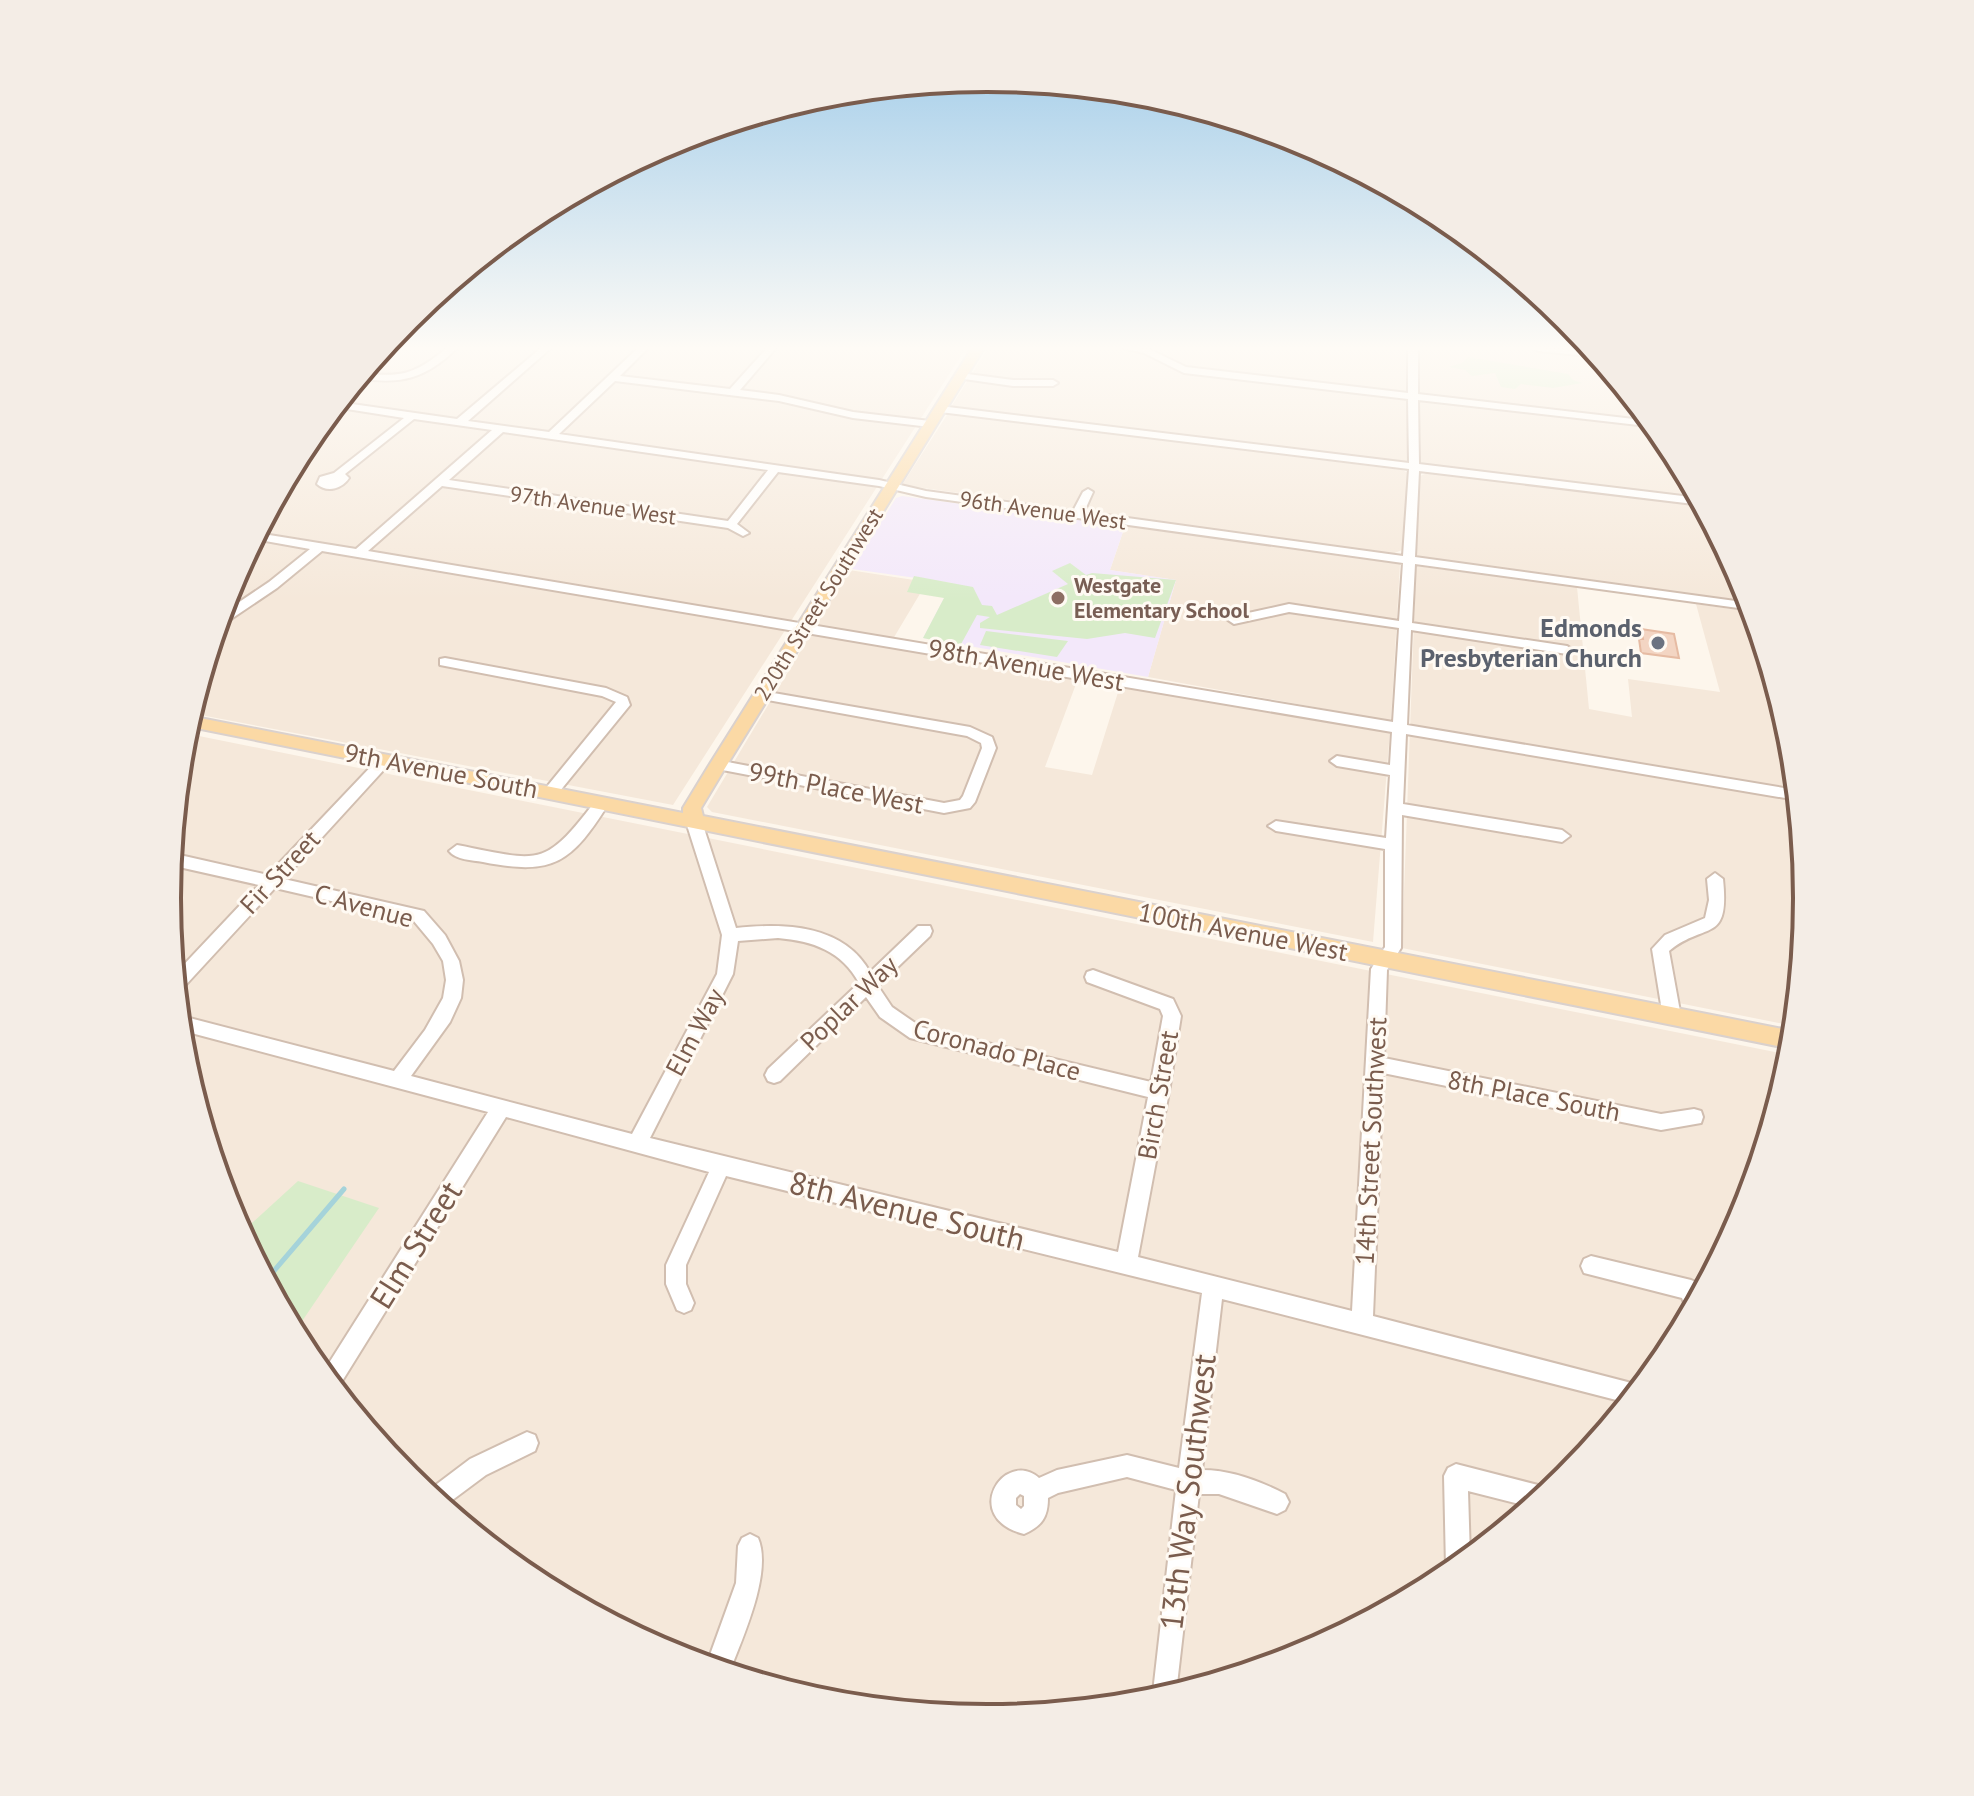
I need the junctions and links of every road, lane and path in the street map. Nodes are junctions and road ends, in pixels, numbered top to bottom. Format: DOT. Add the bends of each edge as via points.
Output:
graph roads {
  1 [pos="392,432"];
  2 [pos="497,432"];
  3 [pos="520,432"];
  4 [pos="556,432"];
  5 [pos="925,432"];
  6 [pos="1123,432"];
  7 [pos="1414,432"];
  8 [pos="551,436"];
  9 [pos="775,468"];
  10 [pos="1414,468"];
  11 [pos="338,475"];
  12 [pos="440,482"];
  13 [pos="891,487"];
  14 [pos="1088,492"];
  15 [pos="1688,500"];
  16 [pos="1077,514"];
  17 [pos="731,525"];
  18 [pos="743,533"];
  19 [pos="266,538"];
  20 [pos="319,547"];
  21 [pos="358,554"];
  22 [pos="1410,560"];
  23 [pos="1738,605"];
  24 [pos="234,611"];
  25 [pos="1234,620"];
  26 [pos="1406,625"];
  27 [pos="804,626"];
  28 [pos="1567,650"];
  29 [pos="445,662"];
  30 [pos="762,695"];
  31 [pos="200,723"];
  32 [pos="1400,728"];
  33 [pos="385,760"];
  34 [pos="1337,761"];
  35 [pos="717,765"];
  36 [pos="1397,771"];
  37 [pos="550,793"];
  38 [pos="1786,793"];
  39 [pos="602,803"];
  40 [pos="1395,808"];
  41 [pos="694,822"];
  42 [pos="1276,826"];
  43 [pos="1562,836"];
  44 [pos="1393,845"];
  45 [pos="457,851"];
  46 [pos="182,862"];
  47 [pos="1715,879"];
  48 [pos="271,882"];
  49 [pos="924,931"];
  50 [pos="730,935"];
  51 [pos="1385,960"];
  52 [pos="185,974"];
  53 [pos="1093,977"];
  54 [pos="867,984"];
  55 [pos="1672,1017"];
  56 [pos="191,1025"];
  57 [pos="1781,1038"];
  58 [pos="1375,1064"];
  59 [pos="774,1075"];
  60 [pos="399,1078"];
  61 [pos="1160,1092"];
  62 [pos="502,1107"];
  63 [pos="1694,1117"];
  64 [pos="637,1144"];
  65 [pos="721,1166"];
  66 [pos="1126,1264"];
  67 [pos="1591,1266"];
  68 [pos="1213,1286"];
  69 [pos="1691,1290"];
  70 [pos="684,1303"];
  71 [pos="1362,1324"];
  72 [pos="336,1372"];
  73 [pos="1624,1391"];
  74 [pos="527,1443"];
  75 [pos="1189,1482"];
  76 [pos="1036,1491"];
  77 [pos="443,1492"];
  78 [pos="1528,1494"];
  79 [pos="1277,1502"];
  80 [pos="750,1546"];
  81 [pos="1458,1552"];
  82 [pos="722,1659"];
  83 [pos="1165,1684"];
  1 -- 11 [label="street"];
  2 -- 12 [label="street"];
  3 -- 8 [label="street, 96th Avenue West"];
  4 -- 8 [label="street"];
  5 -- 13 [label="main road, 220th Street Southwest"];
  6 -- 10 [label="street"];
  7 -- 10 [label="street, 14th Street Southwest"];
  8 -- 9 [label="street, 96th Avenue West"];
  9 -- 13 [label="street, 96th Avenue West"];
  9 -- 17 [label="street"];
  10 -- 15 [label="street"];
  10 -- 22 [label="street, 14th Street Southwest"];
  12 -- 17 [label="street, 97th Avenue West"];
  12 -- 21 [label="street"];
  13 -- 16 [label="street, 96th Avenue West"];
  13 -- 27 [label="main road, 220th Street Southwest"];
  14 -- 16 [label="street"];
  16 -- 22 [label="street, 96th Avenue West"];
  17 -- 18 [label="street, 97th Avenue West"];
  19 -- 20 [label="street, 98th Avenue West"];
  20 -- 21 [label="street, 98th Avenue West"];
  20 -- 24 [label="street"];
  21 -- 27 [label="street, 98th Avenue West"];
  22 -- 23 [label="street, 96th Avenue West"];
  22 -- 26 [label="street, 14th Street Southwest"];
  25 -- 26 [label="street" via="1289,608"];
  26 -- 28 [label="street"];
  26 -- 32 [label="street, 14th Street Southwest"];
  27 -- 30 [label="main road, 220th Street Southwest"];
  27 -- 32 [label="street, 98th Avenue West"];
  29 -- 37 [label="street" via="606,692 622,700"];
  30 -- 35 [label="main road, 220th Street Southwest"];
  30 -- 35 [label="street, 99th Place West" via="970,732 987,740 986,756 970,798 955,807"];
  31 -- 33 [label="main road, 9th Avenue South"];
  32 -- 36 [label="street, 14th Street Southwest"];
  32 -- 38 [label="street, 98th Avenue West"];
  33 -- 37 [label="main road, 9th Avenue South"];
  33 -- 48 [label="street, Fir Street"];
  34 -- 36 [label="street"];
  35 -- 41 [label="main road, 220th Street Southwest" via="692,808"];
  36 -- 40 [label="street, 14th Street Southwest"];
  37 -- 39 [label="main road, 9th Avenue South"];
  39 -- 41 [label="main road, 9th Avenue South"];
  39 -- 45 [label="street" via="570,847 551,861 532,865"];
  40 -- 43 [label="street"];
  40 -- 44 [label="street, 14th Street Southwest"];
  41 -- 50 [label="street, Elm Way"];
  41 -- 51 [label="main road, 100th Avenue West"];
  42 -- 44 [label="street"];
  44 -- 51 [label="street, 14th Street Southwest" via="1393,948"];
  46 -- 48 [label="street, C Avenue"];
  47 -- 55 [label="street" via="1720,905 1708,925 1669,939 1660,949"];
  48 -- 52 [label="street, Fir Street"];
  48 -- 60 [label="street, C Avenue" via="418,915 442,939 457,982 447,1010"];
  49 -- 54 [label="street, Poplar Way"];
  50 -- 54 [label="street, Coronado Place" via="772,930 832,943 854,961"];
  50 -- 64 [label="street, Elm Way" via="725,974"];
  51 -- 55 [label="main road, 100th Avenue West"];
  51 -- 58 [label="street, 14th Street Southwest" via="1379,969"];
  53 -- 61 [label="street, Birch Street" via="1167,1004 1172,1016"];
  54 -- 59 [label="street, Poplar Way"];
  54 -- 61 [label="street, Coronado Place" via="884,1011 916,1033"];
  55 -- 57 [label="main road, 100th Avenue West"];
  56 -- 60 [label="street, 8th Avenue South"];
  58 -- 63 [label="street, 8th Place South" via="1661,1122"];
  58 -- 71 [label="street, 14th Street Southwest"];
  60 -- 62 [label="street, 8th Avenue South"];
  61 -- 66 [label="street, Birch Street"];
  62 -- 64 [label="street, 8th Avenue South"];
  62 -- 72 [label="street, Elm Street"];
  64 -- 65 [label="street, 8th Avenue South"];
  65 -- 66 [label="street, 8th Avenue South"];
  65 -- 70 [label="street" via="676,1265"];
  66 -- 68 [label="street, 8th Avenue South"];
  67 -- 69 [label="street"];
  68 -- 71 [label="street, 8th Avenue South"];
  68 -- 75 [label="street, 13th Way Southwest"];
  71 -- 73 [label="street, 8th Avenue South"];
  74 -- 77 [label="street" via="493,1457"];
  75 -- 76 [label="street" via="1127,1466"];
  75 -- 79 [label="street" via="1219,1482"];
  75 -- 83 [label="street, 13th Way Southwest"];
  78 -- 81 [label="street" via="1456,1476"];
  80 -- 82 [label="street" via="748,1583"];
}
